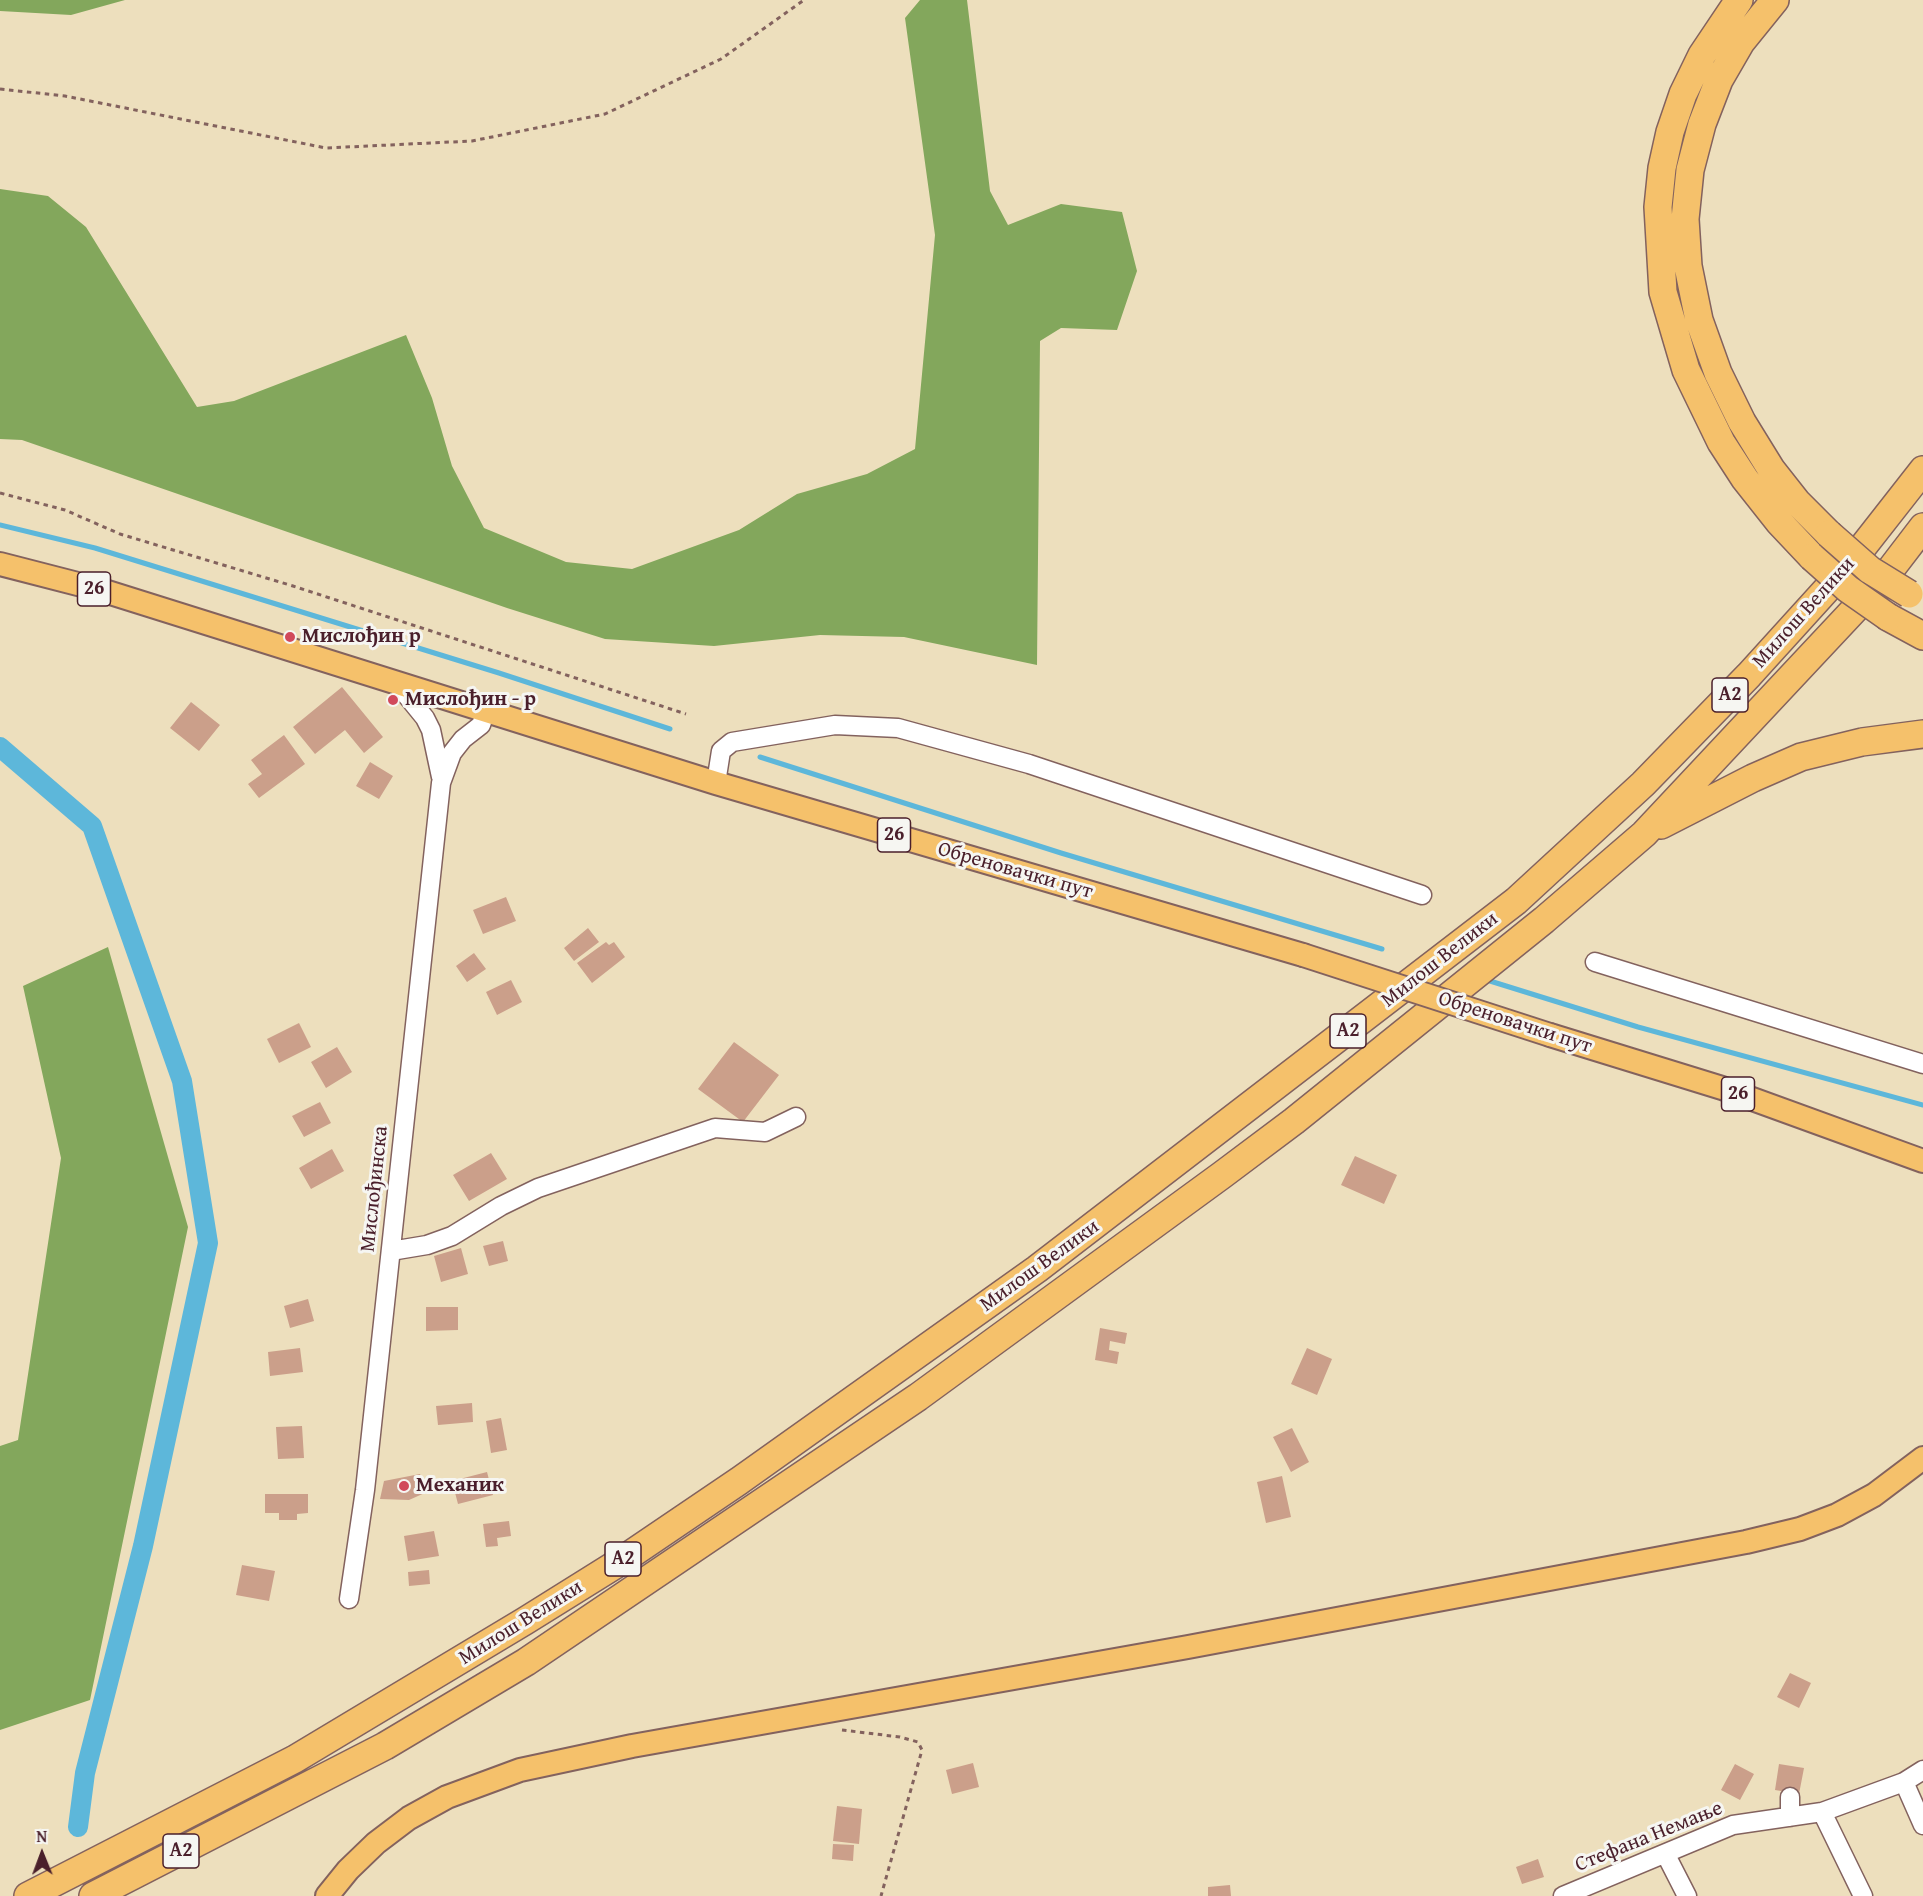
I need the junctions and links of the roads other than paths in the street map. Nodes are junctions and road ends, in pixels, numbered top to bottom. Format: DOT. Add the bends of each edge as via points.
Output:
graph roads {
  1 [pos="1739,0"];
  2 [pos="1775,0"];
  3 [pos="1923,470"];
  4 [pos="1923,527"];
  5 [pos="0,564"];
  6 [pos="1916,597"];
  7 [pos="1923,636"];
  8 [pos="399,686"];
  9 [pos="485,713"];
  10 [pos="1923,734"];
  11 [pos="441,783"];
  12 [pos="716,783"];
  13 [pos="1644,834"];
  14 [pos="1422,895"];
  15 [pos="1595,962"];
  16 [pos="1923,1064"];
  17 [pos="796,1117"];
  18 [pos="1923,1161"];
  19 [pos="391,1251"];
  20 [pos="1923,1458"];
  21 [pos="348,1599"];
  22 [pos="1923,1770"];
  23 [pos="1904,1782"];
  24 [pos="1790,1797"];
  25 [pos="1822,1812"];
  26 [pos="1790,1817"];
  27 [pos="1923,1825"];
  28 [pos="1665,1855"];
  29 [pos="28,1896"];
  30 [pos="93,1896"];
  31 [pos="327,1896"];
  32 [pos="1563,1896"];
  33 [pos="1687,1896"];
  34 [pos="1863,1896"];
  1 -- 7 [label="highway, bridge" via="1702,55 1670,132 1658,207 1663,292 1686,370 1716,433 1745,479 1779,522 1848,589"];
  2 -- 6 [label="highway, bridge" via="1741,42 1719,80 1690,170 1685,219 1688,266 1699,320 1718,373 1742,422 1797,502 1870,570"];
  3 -- 29 [label="highway, Милош Велики / A2" via="1847,567 1749,675 1643,784 1516,901 1056,1255 739,1481 599,1575 295,1759"];
  4 -- 13 [label="highway, Милош Велики / A2" via="1884,578"];
  5 -- 8 [label="main road, Обреновачки пут / 26" via="100,590"];
  8 -- 9 [label="main road, Обреновачки пут / 26"];
  8 -- 11 [label="street, Мислођинска" via="432,730"];
  9 -- 11 [label="street, Мислођинска" via="481,725 452,753"];
  9 -- 12 [label="main road, Обреновачки пут / 26"];
  10 -- 13 [label="highway" via="1862,742 1801,758"];
  11 -- 19 [label="street, Мислођинска"];
  12 -- 14 [label="street" via="721,751 732,742 835,725 898,728 1029,764"];
  12 -- 18 [label="main road, Обреновачки пут / 26, bridge" via="1303,955 1722,1088"];
  13 -- 30 [label="highway, Милош Велики / A2" via="1544,920 1294,1121 909,1404 458,1704 385,1746"];
  15 -- 16 [label="street"];
  17 -- 19 [label="street" via="765,1132 715,1128 538,1188 452,1236"];
  19 -- 21 [label="street, Мислођинска" via="364,1499"];
  20 -- 31 [label="main road" via="1874,1495 1837,1515 1789,1532 520,1770 447,1797 393,1830 348,1870"];
  22 -- 23 [label="street, Стефана Немање"];
  23 -- 25 [label="street, Стефана Немање"];
  23 -- 27 [label="street"];
  24 -- 26 [label="street"];
  25 -- 26 [label="street, Стефана Немање"];
  25 -- 34 [label="street"];
  26 -- 28 [label="street, Стефана Немање" via="1733,1826"];
  28 -- 32 [label="street, Стефана Немање"];
  28 -- 33 [label="street"];
}
